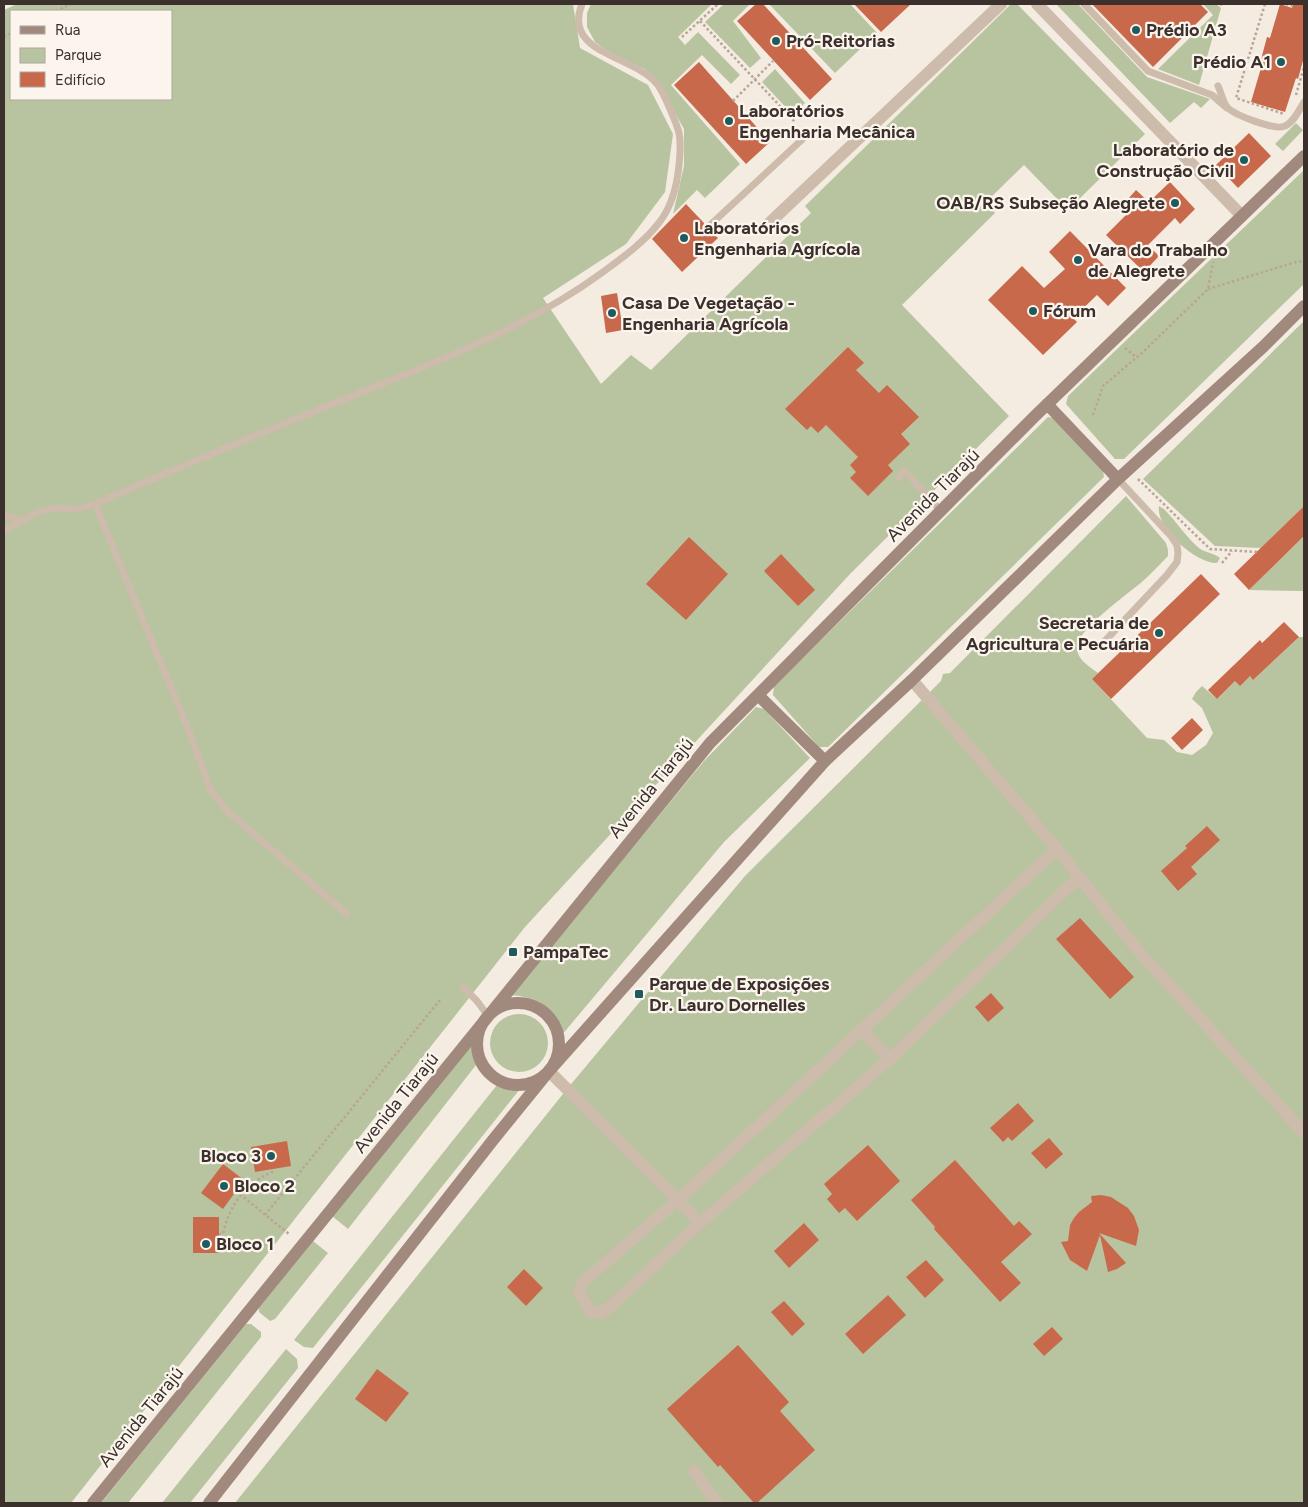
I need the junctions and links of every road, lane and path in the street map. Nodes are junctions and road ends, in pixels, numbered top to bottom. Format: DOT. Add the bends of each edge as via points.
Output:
graph roads {
  1 [pos="71,4"];
  2 [pos="582,4"];
  3 [pos="718,4"];
  4 [pos="1001,4"];
  5 [pos="1037,4"];
  6 [pos="1084,4"];
  7 [pos="1264,4"];
  8 [pos="1286,4"];
  9 [pos="1292,6"];
  10 [pos="58,10"];
  11 [pos="700,21"];
  12 [pos="682,37"];
  13 [pos="773,60"];
  14 [pos="1304,67"];
  15 [pos="754,79"];
  16 [pos="1218,86"];
  17 [pos="733,100"];
  18 [pos="1294,100"];
  19 [pos="1304,102"];
  20 [pos="1227,108"];
  21 [pos="1290,116"];
  22 [pos="795,122"];
  23 [pos="807,135"];
  24 [pos="1304,156"];
  25 [pos="1242,216"];
  26 [pos="708,227"];
  27 [pos="764,228"];
  28 [pos="1214,256"];
  29 [pos="1304,261"];
  30 [pos="1208,289"];
  31 [pos="1304,306"];
  32 [pos="1122,345"];
  33 [pos="1136,358"];
  34 [pos="1047,404"];
  35 [pos="1093,415"];
  36 [pos="1135,476"];
  37 [pos="899,477"];
  38 [pos="1118,479"];
  39 [pos="95,504"];
  40 [pos="941,511"];
  41 [pos="4,515"];
  42 [pos="21,521"];
  43 [pos="4,531"];
  44 [pos="1232,550"];
  45 [pos="1257,552"];
  46 [pos="1222,563"];
  47 [pos="1104,643"];
  48 [pos="912,680"];
  49 [pos="758,695"];
  50 [pos="825,761"];
  51 [pos="1057,850"];
  52 [pos="1079,877"];
  53 [pos="347,914"];
  54 [pos="462,987"];
  55 [pos="440,1000"];
  56 [pos="488,1016"];
  57 [pos="862,1031"];
  58 [pos="890,1059"];
  59 [pos="549,1071"];
  60 [pos="1304,1133"];
  61 [pos="271,1170"];
  62 [pos="236,1192"];
  63 [pos="240,1195"];
  64 [pos="678,1200"];
  65 [pos="265,1215"];
  66 [pos="700,1223"];
  67 [pos="219,1234"];
  68 [pos="289,1234"];
  69 [pos="694,1470"];
  70 [pos="93,1503"];
  71 [pos="209,1503"];
  72 [pos="717,1503"];
  1 -- 10 [label="path"];
  2 -- 39 [label="lane" via="577,15 581,32 590,45 636,67 657,84 680,134 679,165 672,202 658,224 625,256 591,281 506,329"];
  3 -- 11 [label="path"];
  4 -- 27 [label="street"];
  5 -- 25 [label="street"];
  6 -- 20 [label="lane" via="1148,71 1212,95"];
  7 -- 21 [label="path" via="1236,98"];
  8 -- 9 [label="path"];
  11 -- 12 [label="path"];
  11 -- 15 [label="path"];
  13 -- 15 [label="path"];
  14 -- 18 [label="path"];
  15 -- 17 [label="path"];
  15 -- 22 [label="path"];
  16 -- 20 [label="lane"];
  19 -- 20 [label="lane" via="1285,127 1277,128 1240,116"];
  23 -- 26 [label="lane"];
  24 -- 25 [label="main road, Avenida Tiarajú"];
  25 -- 34 [label="main road, Avenida Tiarajú"];
  28 -- 30 [label="path"];
  29 -- 30 [label="path"];
  30 -- 33 [label="path"];
  31 -- 38 [label="main road"];
  32 -- 33 [label="path"];
  33 -- 35 [label="path" via="1103,386"];
  34 -- 38 [label="main road"];
  34 -- 40 [label="main road, Avenida Tiarajú"];
  36 -- 44 [label="path" via="1210,549"];
  37 -- 40 [label="lane" via="905,471"];
  38 -- 47 [label="lane" via="1172,536 1178,553 1177,562 1167,575"];
  38 -- 48 [label="main road"];
  39 -- 42 [label="lane" via="55,508"];
  39 -- 53 [label="lane" via="211,791 227,811"];
  40 -- 49 [label="main road, Avenida Tiarajú"];
  41 -- 42 [label="lane"];
  42 -- 43 [label="lane"];
  44 -- 45 [label="path"];
  44 -- 46 [label="path"];
  48 -- 50 [label="main road"];
  48 -- 51 [label="street"];
  49 -- 50 [label="main road"];
  49 -- 56 [label="main road, Avenida Tiarajú" via="710,743"];
  50 -- 59 [label="main road"];
  51 -- 52 [label="street"];
  51 -- 57 [label="street"];
  52 -- 58 [label="street"];
  52 -- 60 [label="street" via="1135,947"];
  54 -- 56 [label="lane"];
  55 -- 65 [label="path"];
  56 -- 59 [label="main road" via="510,1003 523,1002 546,1013 554,1023 559,1048"];
  56 -- 59 [label="main road" via="480,1029 477,1045 480,1060 489,1073 513,1085 539,1080"];
  56 -- 70 [label="main road, Avenida Tiarajú"];
  57 -- 58 [label="street"];
  57 -- 64 [label="street"];
  58 -- 66 [label="street"];
  59 -- 64 [label="street"];
  59 -- 71 [label="main road"];
  61 -- 63 [label="path"];
  62 -- 63 [label="path"];
  63 -- 65 [label="path"];
  63 -- 67 [label="path" via="226,1217 223,1234"];
  64 -- 66 [label="street"];
  64 -- 66 [label="street" via="582,1283 579,1292 592,1312 600,1313 609,1308"];
  65 -- 68 [label="path"];
  69 -- 72 [label="street"];
}
